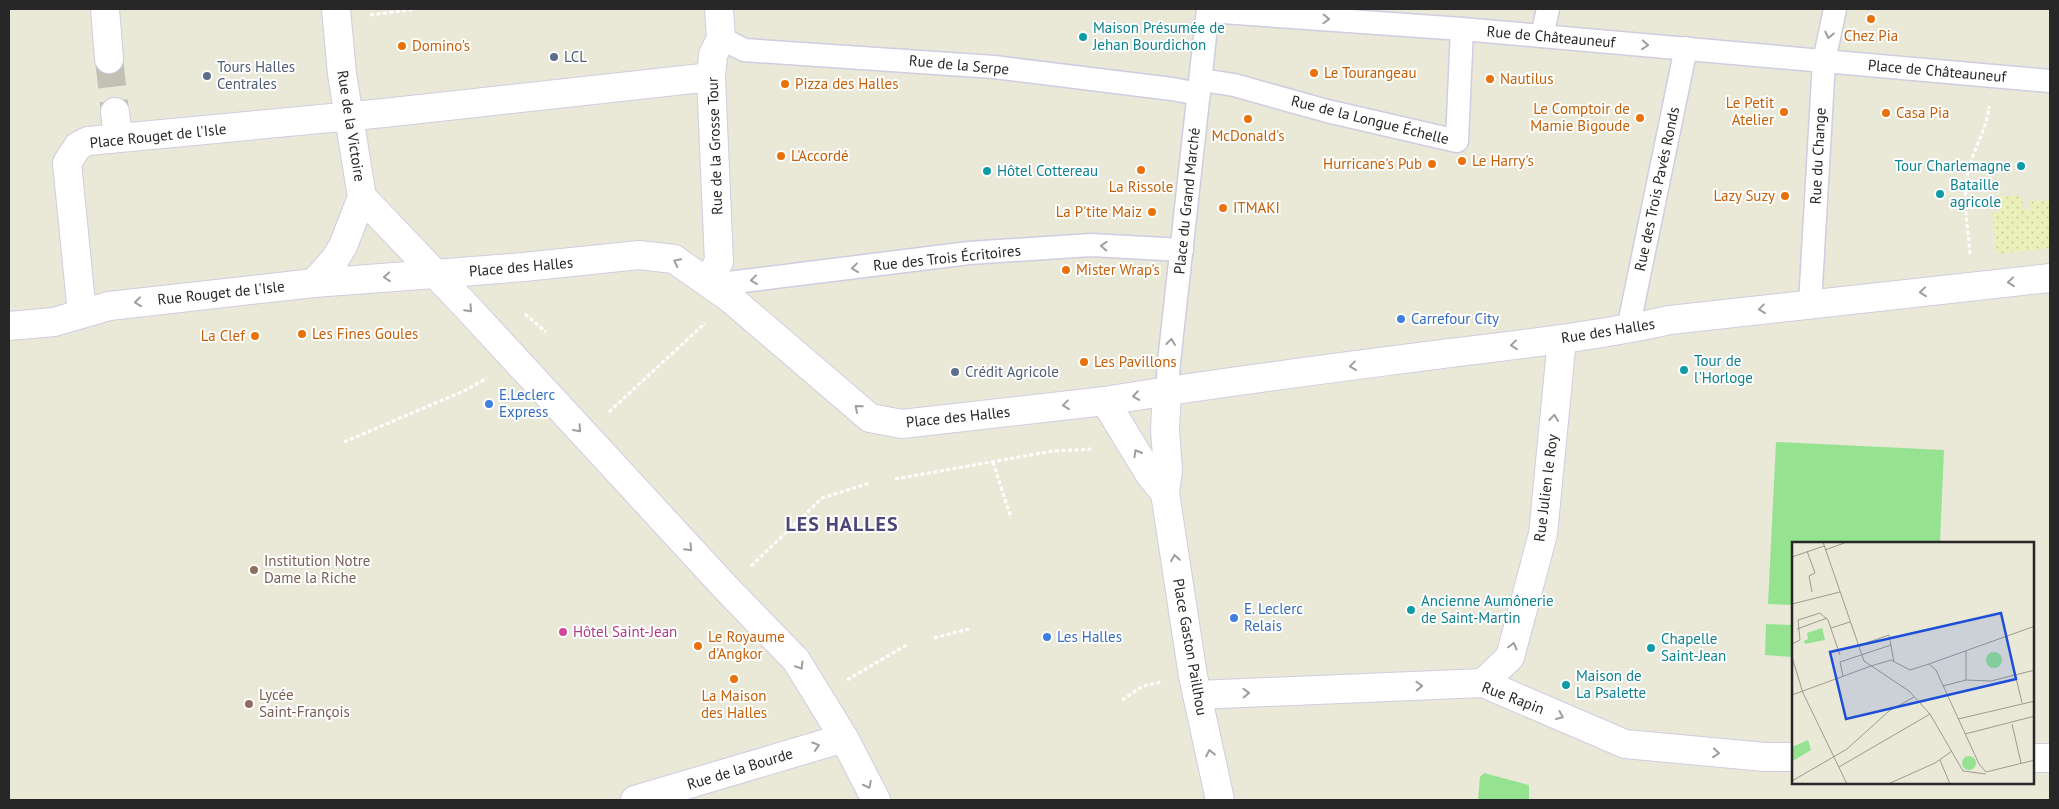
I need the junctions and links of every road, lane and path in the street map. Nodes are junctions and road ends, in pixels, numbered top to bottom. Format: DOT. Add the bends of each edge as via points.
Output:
graph roads {
  1 [pos="105,9"];
  2 [pos="417,9"];
  3 [pos="719,9"];
  4 [pos="1548,9"];
  5 [pos="1835,9"];
  6 [pos="1208,10"];
  7 [pos="1278,13"];
  8 [pos="336,14"];
  9 [pos="1462,29"];
  10 [pos="1542,36"];
  11 [pos="721,38"];
  12 [pos="1686,48"];
  13 [pos="109,59"];
  14 [pos="1824,61"];
  15 [pos="1991,76"];
  16 [pos="711,77"];
  17 [pos="2050,81"];
  18 [pos="1200,87"];
  19 [pos="115,112"];
  20 [pos="349,116"];
  21 [pos="118,138"];
  22 [pos="362,197"];
  23 [pos="1182,250"];
  24 [pos="435,274"];
  25 [pos="2050,278"];
  26 [pos="314,283"];
  27 [pos="710,283"];
  28 [pos="1972,287"];
  29 [pos="1810,304"];
  30 [pos="82,313"];
  31 [pos="525,314"];
  32 [pos="711,317"];
  33 [pos="9,326"];
  34 [pos="1628,329"];
  35 [pos="546,332"];
  36 [pos="1562,339"];
  37 [pos="495,374"];
  38 [pos="1168,390"];
  39 [pos="1104,401"];
  40 [pos="608,413"];
  41 [pos="344,442"];
  42 [pos="1097,449"];
  43 [pos="993,462"];
  44 [pos="895,479"];
  45 [pos="870,484"];
  46 [pos="1165,494"];
  47 [pos="1011,518"];
  48 [pos="745,571"];
  49 [pos="969,629"];
  50 [pos="934,638"];
  51 [pos="908,644"];
  52 [pos="1166,681"];
  53 [pos="1483,683"];
  54 [pos="840,684"];
  55 [pos="1197,695"];
  56 [pos="1122,700"];
  57 [pos="844,738"];
  58 [pos="1792,757"];
  59 [pos="2034,758"];
  60 [pos="2050,758"];
  61 [pos="635,800"];
  62 [pos="876,800"];
  63 [pos="1220,800"];
  1 -- 13 [label="street"];
  2 -- 8 [label="path"];
  3 -- 11 [label="street, Rue de la Grosse Tour"];
  4 -- 10 [label="street"];
  5 -- 14 [label="street, Rue du Change, one-way"];
  6 -- 7 [label="street, Place du Grand Marché"];
  6 -- 18 [label="street, Place du Grand Marché"];
  7 -- 9 [label="street, Rue de Châteauneuf, one-way"];
  8 -- 20 [label="street, Rue de la Victoire"];
  9 -- 10 [label="street, Rue de Châteauneuf"];
  9 -- 18 [label="street, Rue de la Longue Échelle" via="1457,141 1328,112 1234,85"];
  10 -- 12 [label="street, Rue de Châteauneuf, one-way"];
  11 -- 16 [label="street, Rue de la Grosse Tour" via="713,55"];
  11 -- 18 [label="street, Rue de la Serpe" via="744,50 994,67 1172,89"];
  12 -- 14 [label="street, Rue de Châteauneuf"];
  12 -- 34 [label="street, Rue des Trois Pavés Ronds"];
  14 -- 15 [label="street, Place de Châteauneuf"];
  14 -- 29 [label="street, Rue du Change"];
  15 -- 17 [label="street, Place de Châteauneuf"];
  15 -- 28 [label="path" via="1988,116 1967,174"];
  16 -- 20 [label="street"];
  16 -- 27 [label="street, Rue de la Grosse Tour" via="720,262"];
  18 -- 23 [label="street, Place du Grand Marché"];
  19 -- 21 [label="street"];
  20 -- 21 [label="street, Place Rouget de l'Isle"];
  20 -- 22 [label="street, Rue de la Victoire"];
  21 -- 30 [label="street, Place Rouget de l'Isle" via="88,141 78,146 67,163"];
  22 -- 24 [label="street, Rue de la Victoire"];
  22 -- 26 [label="street" via="343,246"];
  23 -- 27 [label="street, Rue des Trois Écritoires, one-way" via="1091,245 969,253"];
  38 -- 23 [label="street, Place du Grand Marché, one-way"];
  24 -- 26 [label="street, Rue Rouget de l'Isle, one-way"];
  27 -- 24 [label="street, Place des Halles, one-way" via="674,259 639,255"];
  24 -- 57 [label="street, Place des Halles, one-way" via="796,660"];
  25 -- 28 [label="street, Rue des Halles, one-way"];
  26 -- 30 [label="street, Rue Rouget de l'Isle, one-way" via="108,306"];
  39 -- 27 [label="street, Place des Halles, one-way" via="902,424 870,418"];
  28 -- 29 [label="street, Rue des Halles, one-way"];
  29 -- 34 [label="street, Rue des Halles, one-way" via="1670,320"];
  30 -- 33 [label="street, Rue Rouget de l'Isle" via="54,322"];
  31 -- 35 [label="path"];
  32 -- 40 [label="path"];
  34 -- 36 [label="street, Rue des Halles"];
  36 -- 38 [label="street, Rue des Halles, one-way"];
  53 -- 36 [label="street, Rue Julien le Roy, one-way" via="1510,657 1543,534"];
  37 -- 41 [label="path" via="466,390"];
  38 -- 39 [label="street, Place des Halles, one-way"];
  38 -- 46 [label="street, Place Gaston Paillhou"];
  46 -- 39 [label="street, Place Gaston Paillhou, one-way"];
  42 -- 43 [label="path" via="1053,451"];
  43 -- 44 [label="path"];
  43 -- 47 [label="path"];
  45 -- 48 [label="path" via="822,498"];
  55 -- 46 [label="street, Place Gaston Paillhou, one-way"];
  49 -- 50 [label="path"];
  51 -- 54 [label="path"];
  52 -- 56 [label="path" via="1143,686"];
  55 -- 53 [label="street, Rue Rapin, one-way"];
  53 -- 58 [label="street, Rue Rapin, one-way" via="1626,744"];
  63 -- 55 [label="street, Place Gaston Paillhou, one-way"];
  61 -- 57 [label="street, Rue de la Bourde, one-way"];
  57 -- 62 [label="street, one-way"];
  59 -- 60 [label="street"];
}
